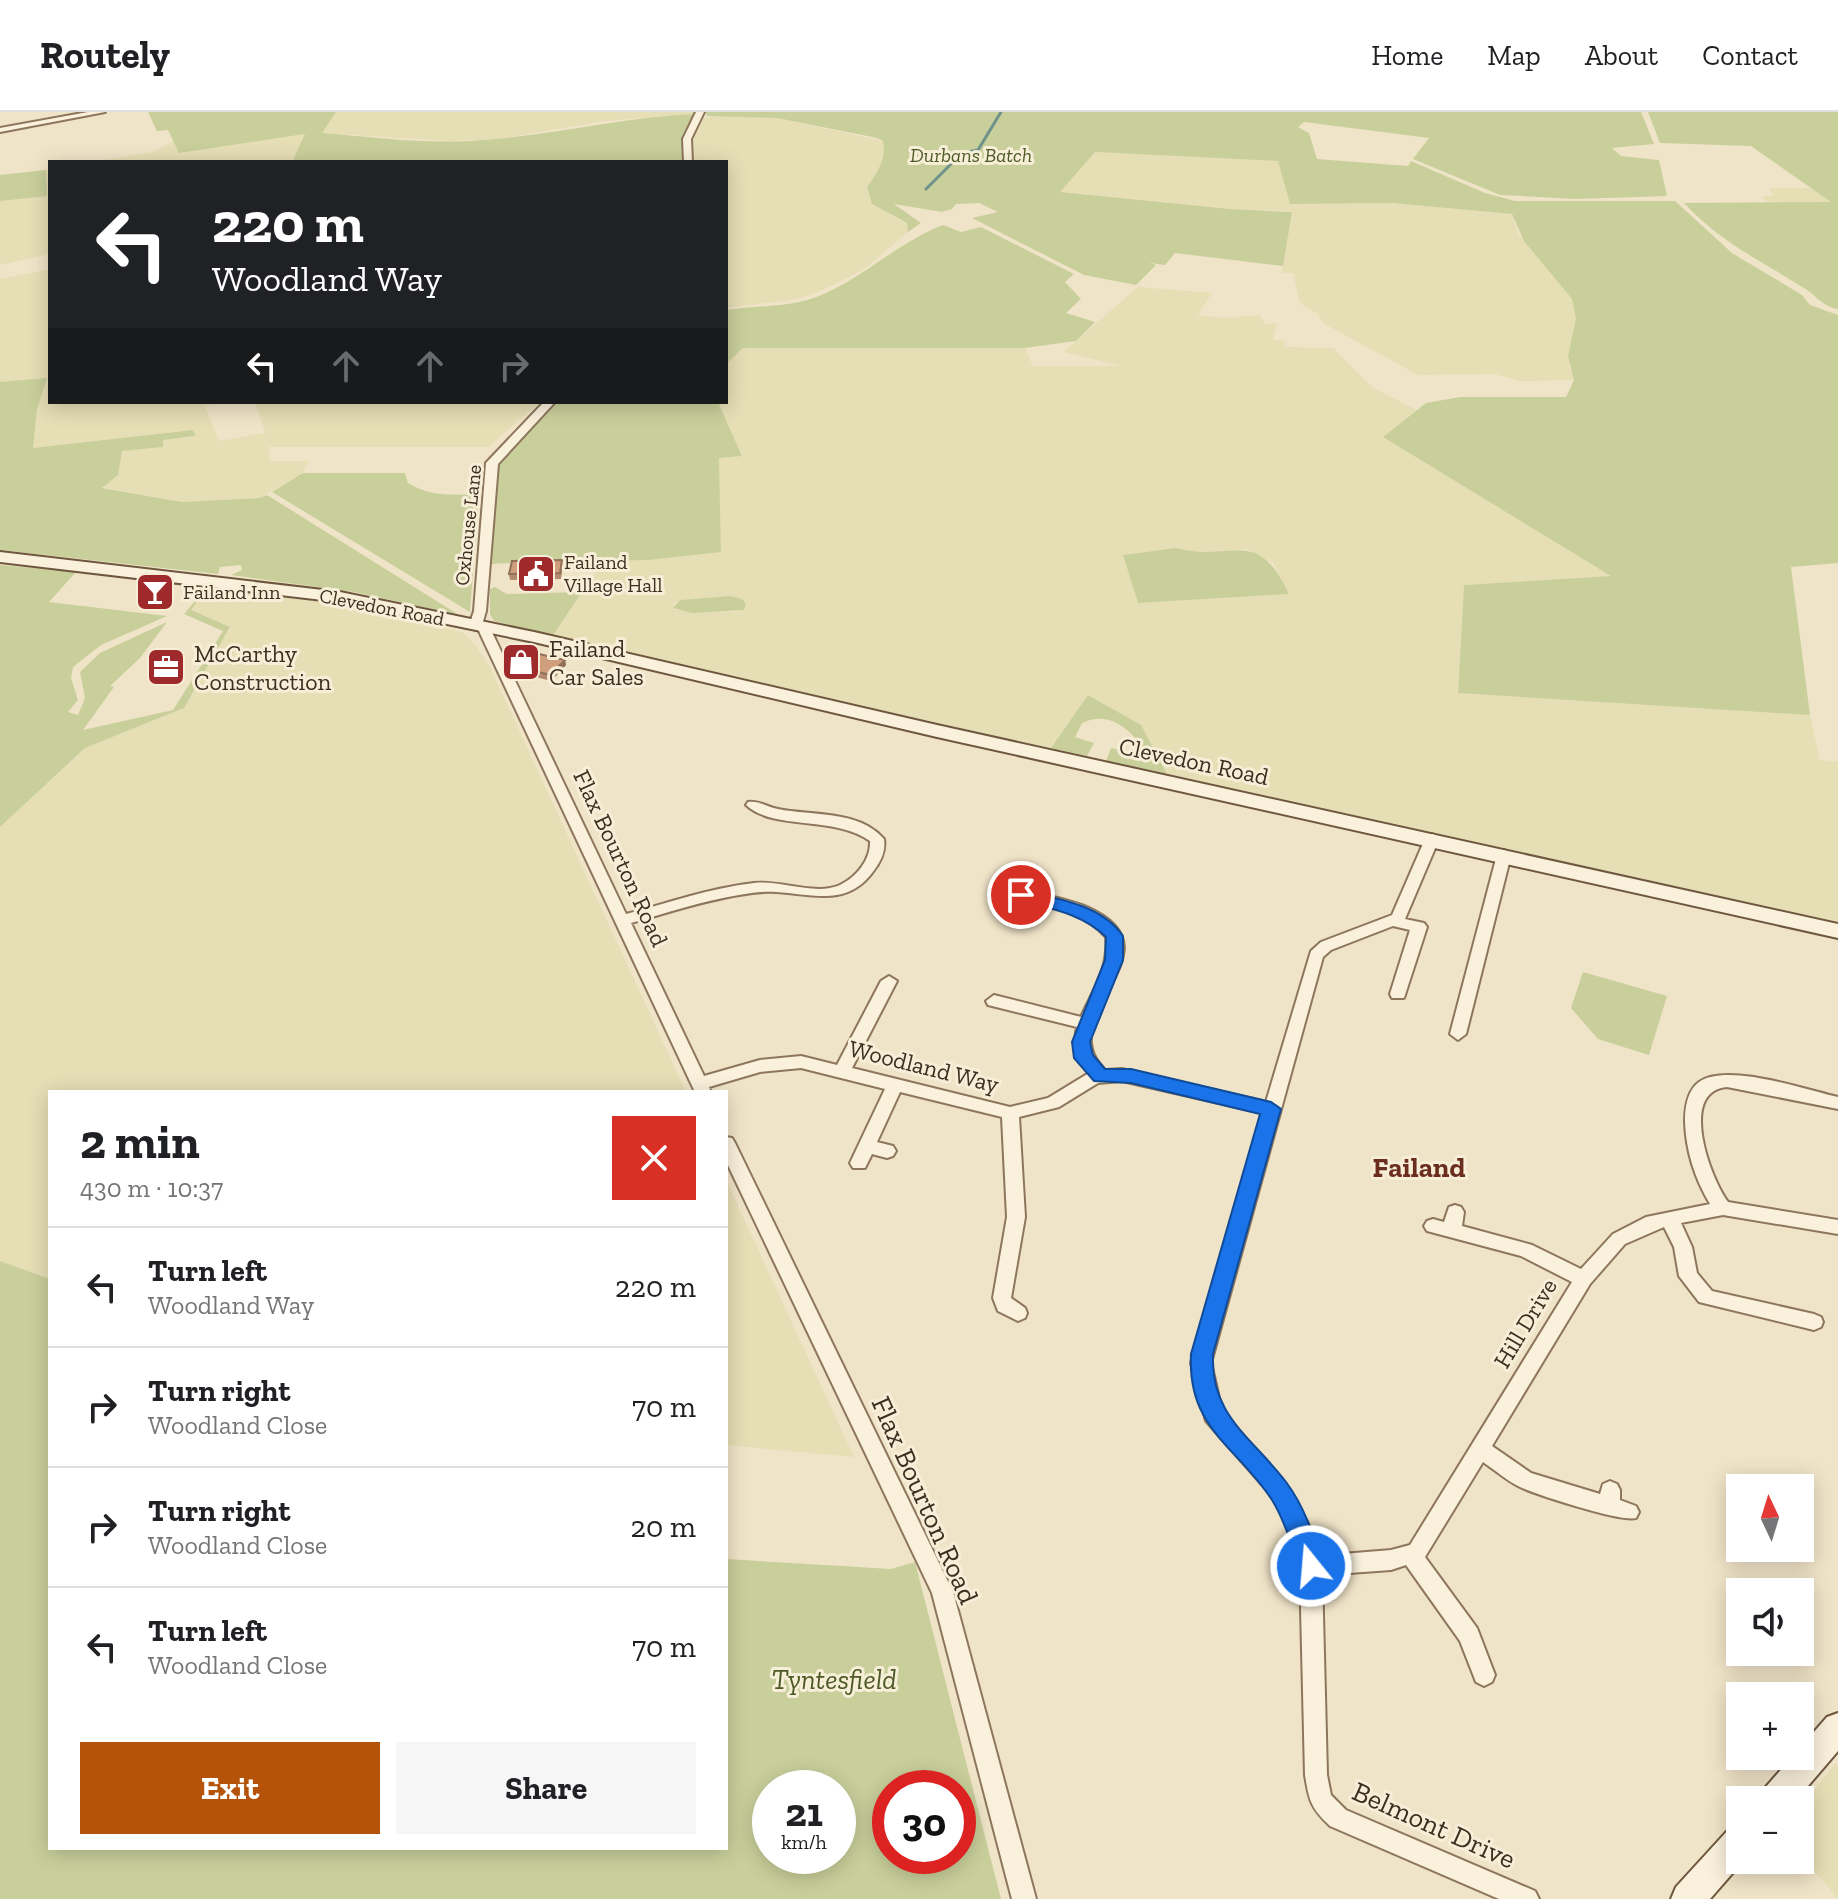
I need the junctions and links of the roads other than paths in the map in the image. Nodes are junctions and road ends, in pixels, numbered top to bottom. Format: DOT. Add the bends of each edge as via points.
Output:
graph roads {
  1 [pos="101,112"];
  2 [pos="700,112"];
  3 [pos="0,130"];
  4 [pos="688,160"];
  5 [pos="548,404"];
  6 [pos="0,557"];
  7 [pos="487,633"];
  8 [pos="760,813"];
  9 [pos="1432,839"];
  10 [pos="1504,855"];
  11 [pos="1019,891"];
  12 [pos="622,920"];
  13 [pos="1395,921"];
  14 [pos="1838,931"];
  15 [pos="889,981"];
  16 [pos="1398,994"];
  17 [pos="1006,1000"];
  18 [pos="1086,1024"];
  19 [pos="1458,1034"];
  20 [pos="843,1069"];
  21 [pos="1100,1076"];
  22 [pos="896,1084"];
  23 [pos="701,1088"];
  24 [pos="1838,1103"];
  25 [pos="1271,1109"];
  26 [pos="1010,1113"];
  27 [pos="867,1146"];
  28 [pos="728,1147"];
  29 [pos="887,1151"];
  30 [pos="859,1163"];
  31 [pos="1723,1208"];
  32 [pos="1669,1218"];
  33 [pos="1433,1226"];
  34 [pos="1838,1227"];
  35 [pos="1583,1279"];
  36 [pos="1018,1313"];
  37 [pos="1814,1322"];
  38 [pos="1479,1448"];
  39 [pos="1616,1503"];
  40 [pos="1412,1556"];
  41 [pos="1311,1566"];
  42 [pos="1484,1675"];
  43 [pos="1838,1728"];
  44 [pos="1787,1786"];
  45 [pos="1726,1856"];
  46 [pos="1024,1899"];
  47 [pos="1527,1899"];
  48 [pos="1688,1899"];
  1 -- 3 [label="street"];
  2 -- 4 [label="street" via="687,139"];
  5 -- 7 [label="street, Oxhouse Lane" via="492,463 480,615"];
  6 -- 7 [label="main road, Clevedon Road" via="313,593"];
  7 -- 9 [label="main road, Clevedon Road"];
  7 -- 12 [label="street, Flax Bourton Road"];
  8 -- 12 [label="street" via="794,814 867,831 877,839 877,850 845,896 763,887"];
  9 -- 10 [label="main road, Clevedon Road"];
  9 -- 13 [label="street"];
  10 -- 14 [label="main road, Clevedon Road"];
  10 -- 19 [label="street"];
  11 -- 18 [label="street" via="1081,911 1114,936 1114,960"];
  12 -- 23 [label="street, Flax Bourton Road"];
  13 -- 16 [label="street" via="1419,927"];
  13 -- 25 [label="street, Belmont Drive" via="1326,946 1316,955"];
  15 -- 20 [label="street" via="864,1013"];
  17 -- 18 [label="street"];
  18 -- 21 [label="street" via="1081,1051"];
  20 -- 22 [label="street, Woodland Way"];
  20 -- 23 [label="street, Woodland Way" via="782,1063"];
  21 -- 25 [label="street" via="1131,1076"];
  21 -- 26 [label="street, Woodland Way" via="1053,1103"];
  22 -- 26 [label="street, Woodland Way"];
  22 -- 27 [label="street"];
  24 -- 31 [label="street" via="1735,1080 1709,1082 1702,1088 1693,1119 1699,1166"];
  25 -- 41 [label="street, Belmont Drive" via="1201,1372 1213,1415 1279,1490 1299,1526"];
  26 -- 36 [label="street" via="1016,1217 1002,1298"];
  27 -- 29 [label="street"];
  27 -- 30 [label="street"];
  28 -- 46 [label="street, Flax Bourton Road" via="942,1592"];
  31 -- 32 [label="street, Hill Drive"];
  31 -- 34 [label="street, Hill Drive"];
  32 -- 35 [label="street, Hill Drive" via="1619,1239"];
  32 -- 37 [label="street" via="1698,1291 1768,1320"];
  33 -- 35 [label="street, Hill Drive" via="1454,1221"];
  35 -- 38 [label="street, Hill Drive"];
  38 -- 39 [label="street" via="1525,1480"];
  38 -- 40 [label="street"];
  40 -- 41 [label="street"];
  40 -- 42 [label="street" via="1469,1635"];
  41 -- 47 [label="street, Belmont Drive" via="1321,1801 1338,1818"];
  43 -- 44 [label="main road"];
  45 -- 48 [label="main road"];
}
